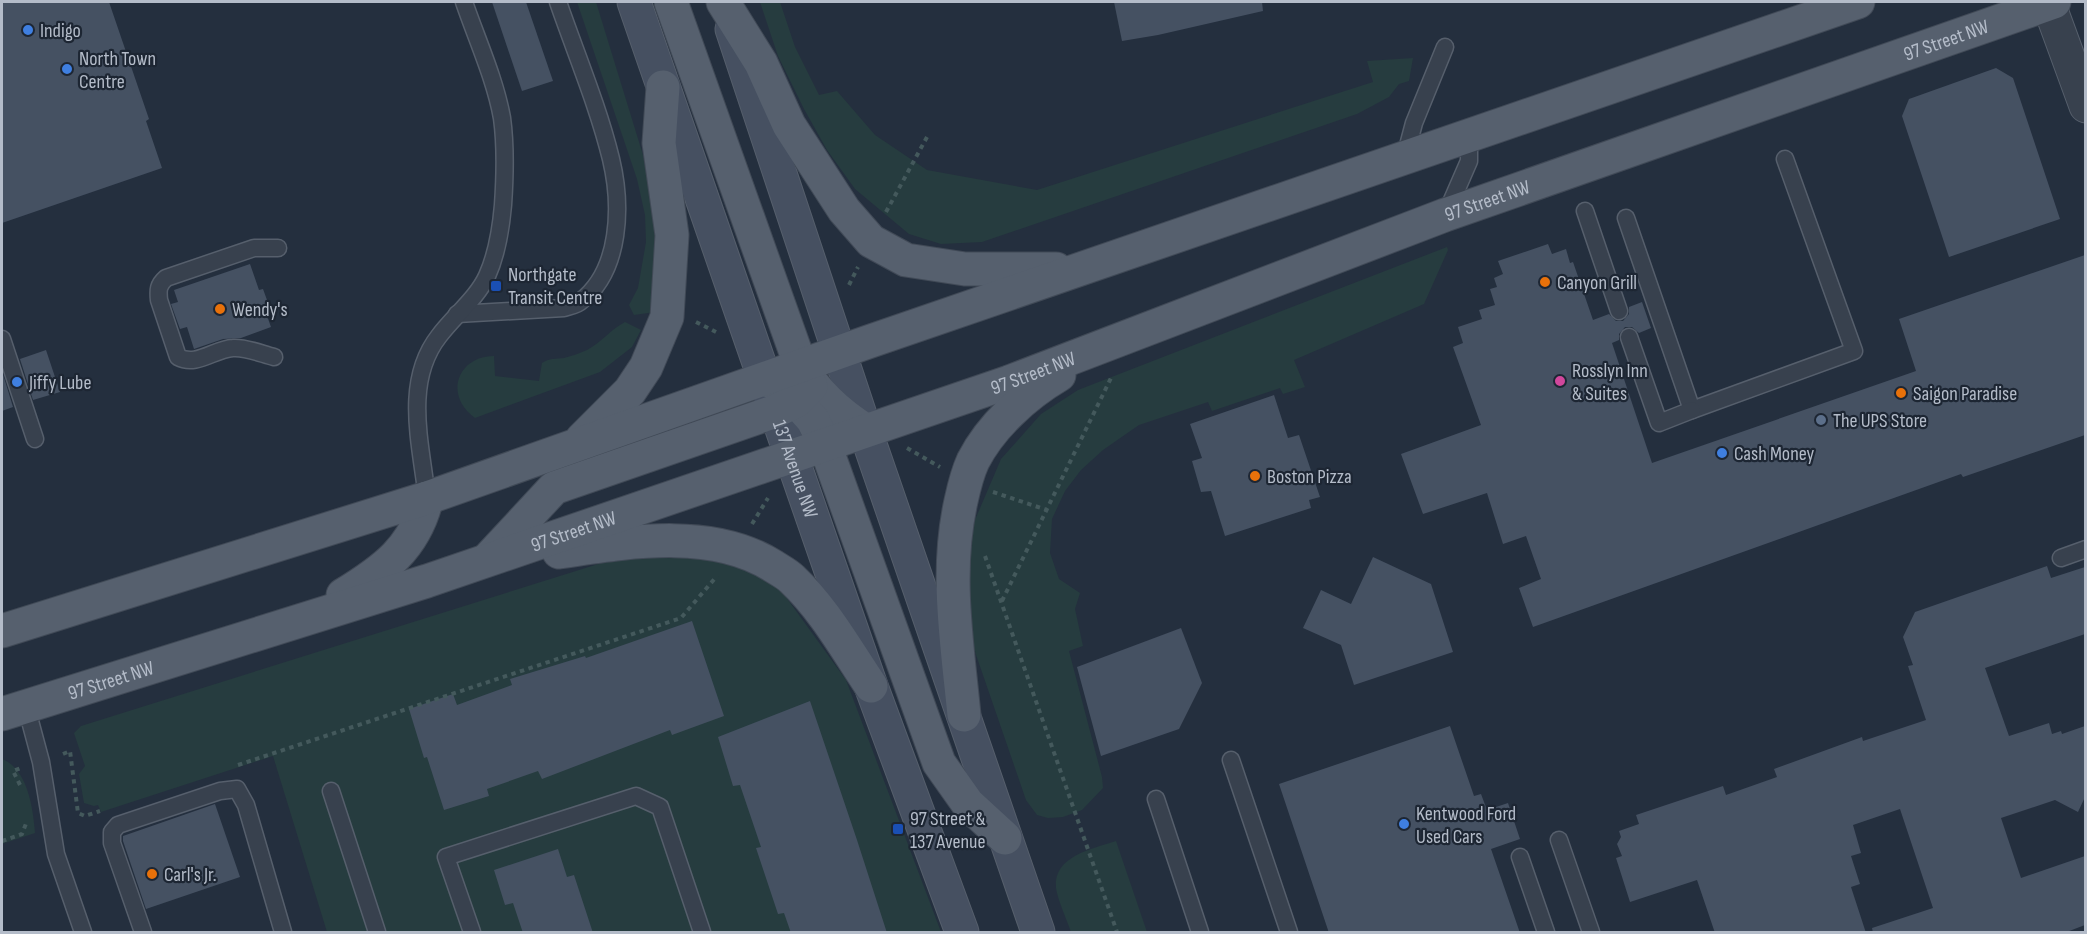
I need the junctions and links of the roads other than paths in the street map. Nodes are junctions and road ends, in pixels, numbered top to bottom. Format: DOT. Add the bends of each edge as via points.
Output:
graph roads {
  1 [pos="464,2"];
  2 [pos="558,2"];
  3 [pos="634,2"];
  4 [pos="671,2"];
  5 [pos="723,2"];
  6 [pos="1858,2"];
  7 [pos="2050,2"];
  8 [pos="1445,47"];
  9 [pos="663,87"];
  10 [pos="2085,106"];
  11 [pos="1468,136"];
  12 [pos="1406,157"];
  13 [pos="1785,159"];
  14 [pos="1585,211"];
  15 [pos="1445,215"];
  16 [pos="1626,218"];
  17 [pos="278,248"];
  18 [pos="1081,269"];
  19 [pos="1619,311"];
  20 [pos="457,314"];
  21 [pos="1629,337"];
  22 [pos="2,339"];
  23 [pos="840,353"];
  24 [pos="1116,355"];
  25 [pos="274,357"];
  26 [pos="765,379"];
  27 [pos="796,391"];
  28 [pos="1692,410"];
  29 [pos="865,430"];
  30 [pos="35,439"];
  31 [pos="825,445"];
  32 [pos="574,447"];
  33 [pos="792,457"];
  34 [pos="427,498"];
  35 [pos="2085,549"];
  36 [pos="2061,558"];
  37 [pos="486,562"];
  38 [pos="300,620"];
  39 [pos="2,631"];
  40 [pos="871,686"];
  41 [pos="14,710"];
  42 [pos="964,715"];
  43 [pos="1231,760"];
  44 [pos="331,791"];
  45 [pos="1156,799"];
  46 [pos="1005,838"];
  47 [pos="1559,840"];
  48 [pos="1520,857"];
  49 [pos="281,927"];
  50 [pos="83,933"];
  51 [pos="143,933"];
  52 [pos="377,933"];
  53 [pos="472,933"];
  54 [pos="702,933"];
  55 [pos="962,933"];
  56 [pos="1038,933"];
  57 [pos="1200,933"];
  58 [pos="1289,933"];
  59 [pos="1546,933"];
  60 [pos="1591,933"];
  1 -- 20 [label="lane" via="496,93 505,151 501,222 487,277"];
  2 -- 20 [label="lane" via="611,160 617,215 608,266 580,303 564,308"];
  3 -- 9 [label="main road"];
  4 -- 27 [label="main road"];
  5 -- 18 [label="main road" via="761,63 789,125 844,210 871,241 906,260 965,269"];
  5 -- 23 [label="main road"];
  6 -- 11 [label="main road"];
  7 -- 10 [label="street"];
  7 -- 15 [label="main road, 97 Street NW"];
  8 -- 12 [label="lane" via="1414,123"];
  9 -- 26 [label="main road"];
  9 -- 32 [label="main road" via="659,143 672,235 667,317 646,368 630,392"];
  11 -- 12 [label="main road"];
  11 -- 15 [label="lane" via="1469,161"];
  12 -- 18 [label="main road"];
  13 -- 28 [label="lane" via="1854,351"];
  14 -- 19 [label="lane"];
  15 -- 24 [label="main road, 97 Street NW"];
  16 -- 28 [label="lane"];
  17 -- 25 [label="lane" via="254,248 166,278 158,291 178,357 194,360 232,348"];
  18 -- 23 [label="main road"];
  20 -- 34 [label="lane" via="425,357 416,390"];
  21 -- 28 [label="lane" via="1659,423"];
  22 -- 30 [label="lane"];
  23 -- 27 [label="main road"];
  23 -- 29 [label="main road"];
  24 -- 29 [label="main road, 97 Street NW" via="1009,382"];
  24 -- 42 [label="main road" via="1037,388 988,436 972,462 955,525 952,577"];
  26 -- 27 [label="main road"];
  26 -- 32 [label="main road"];
  27 -- 29 [label="main road"];
  27 -- 31 [label="main road"];
  27 -- 33 [label="main road, 137 Avenue NW"];
  27 -- 37 [label="main road" via="554,488"];
  29 -- 31 [label="main road, 97 Street NW"];
  29 -- 42 [label="main road"];
  31 -- 33 [label="main road, 97 Street NW"];
  31 -- 46 [label="main road" via="939,763 968,804"];
  32 -- 34 [label="main road"];
  33 -- 37 [label="main road, 97 Street NW"];
  33 -- 40 [label="main road, 137 Avenue NW"];
  34 -- 38 [label="main road" via="423,516 393,561"];
  34 -- 39 [label="main road"];
  35 -- 36 [label="lane"];
  37 -- 38 [label="main road, 97 Street NW"];
  37 -- 40 [label="main road" via="629,542 687,541 737,549 791,578 823,615"];
  38 -- 41 [label="main road, 97 Street NW"];
  40 -- 55 [label="main road, 137 Avenue NW"];
  41 -- 50 [label="lane" via="41,762 56,854"];
  42 -- 46 [label="main road"];
  43 -- 58 [label="lane"];
  44 -- 52 [label="lane"];
  45 -- 57 [label="lane"];
  46 -- 56 [label="main road"];
  47 -- 60 [label="lane"];
  48 -- 59 [label="lane"];
  49 -- 51 [label="lane" via="246,805 237,789 220,791 118,825 112,832 112,843"];
  53 -- 54 [label="lane" via="446,857 636,796 660,807"];
}
